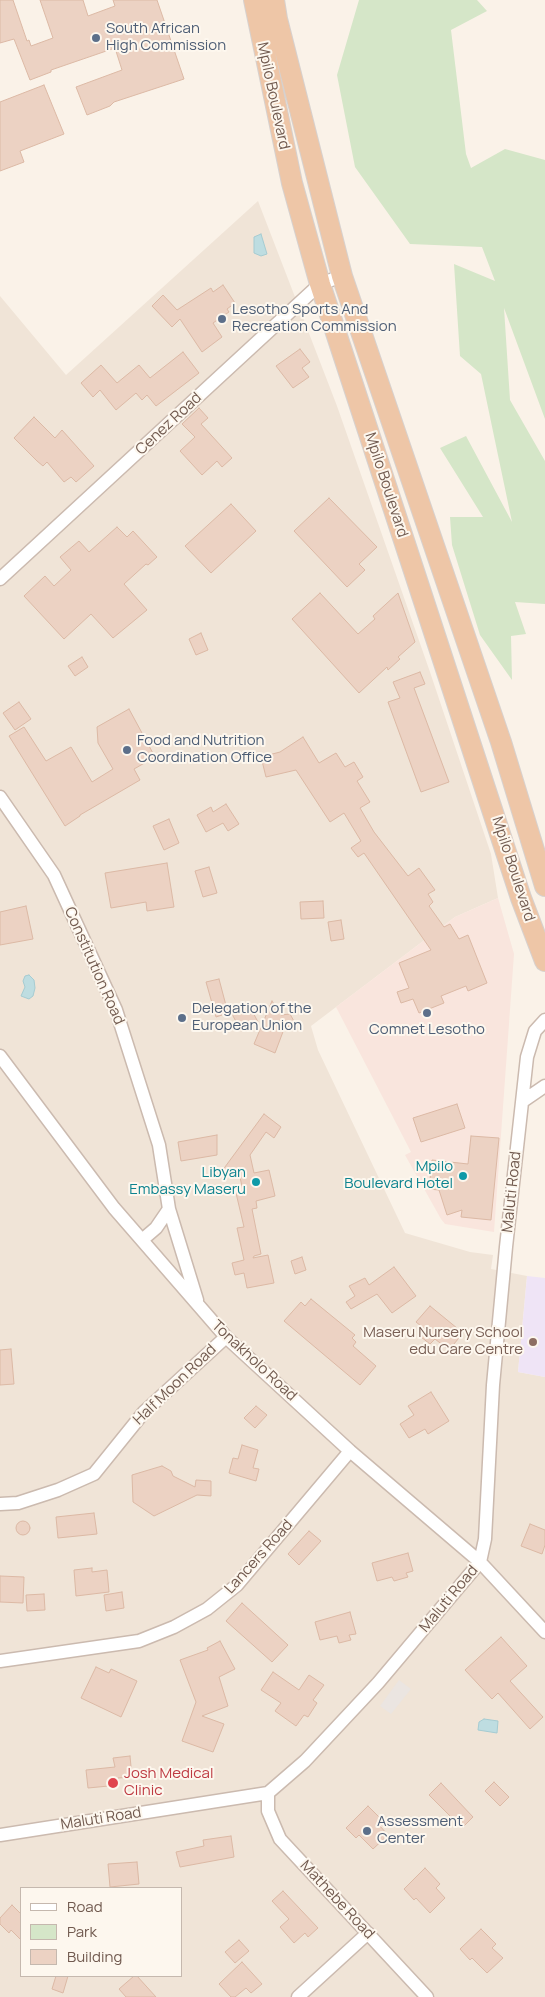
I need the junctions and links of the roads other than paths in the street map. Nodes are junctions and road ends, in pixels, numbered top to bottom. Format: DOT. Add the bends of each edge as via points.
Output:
graph roads {
  1 [pos="254,0"];
  2 [pos="274,0"];
  3 [pos="342,276"];
  4 [pos="320,284"];
  5 [pos="0,578"];
  6 [pos="0,797"];
  7 [pos="545,886"];
  8 [pos="545,961"];
  9 [pos="545,1020"];
  10 [pos="0,1056"];
  11 [pos="545,1086"];
  12 [pos="523,1101"];
  13 [pos="169,1209"];
  14 [pos="142,1240"];
  15 [pos="199,1305"];
  16 [pos="226,1337"];
  17 [pos="350,1451"];
  18 [pos="0,1504"];
  19 [pos="480,1562"];
  20 [pos="545,1632"];
  21 [pos="0,1661"];
  22 [pos="268,1793"];
  23 [pos="0,1835"];
  24 [pos="368,1933"];
  25 [pos="298,1997"];
  26 [pos="427,1997"];
  1 -- 4 [label="highway, Mpilo Boulevard" via="292,183"];
  2 -- 3 [label="highway, Mpilo Boulevard"];
  3 -- 4 [label="street, Cenez Road"];
  3 -- 7 [label="highway, Mpilo Boulevard" via="500,742"];
  4 -- 5 [label="street, Cenez Road"];
  4 -- 8 [label="highway, Mpilo Boulevard" via="521,898"];
  6 -- 13 [label="street, Constitution Road" via="54,875 116,1010 159,1145"];
  9 -- 12 [label="street, Maluti Road" via="535,1031 527,1056"];
  10 -- 14 [label="street, Tonakholo Road" via="114,1208"];
  11 -- 12 [label="street"];
  12 -- 19 [label="street, Maluti Road" via="493,1385 485,1539"];
  13 -- 14 [label="street" via="156,1228"];
  13 -- 15 [label="street, Constitution Road"];
  14 -- 15 [label="street, Tonakholo Road"];
  15 -- 16 [label="street, Tonakholo Road"];
  16 -- 17 [label="street, Tonakholo Road"];
  16 -- 18 [label="street, Half Moon Road" via="144,1412 94,1474 18,1503"];
  17 -- 19 [label="street, Tonakholo Road"];
  17 -- 21 [label="street, Lancers Road" via="237,1585 207,1609 138,1641"];
  19 -- 20 [label="street, Tonakholo Road"];
  19 -- 22 [label="street, Maluti Road" via="378,1683 305,1760"];
  22 -- 23 [label="street, Maluti Road"];
  22 -- 24 [label="street, Mathebe Road" via="268,1811 280,1839"];
  24 -- 25 [label="street"];
  24 -- 26 [label="street, Mathebe Road"];
}
